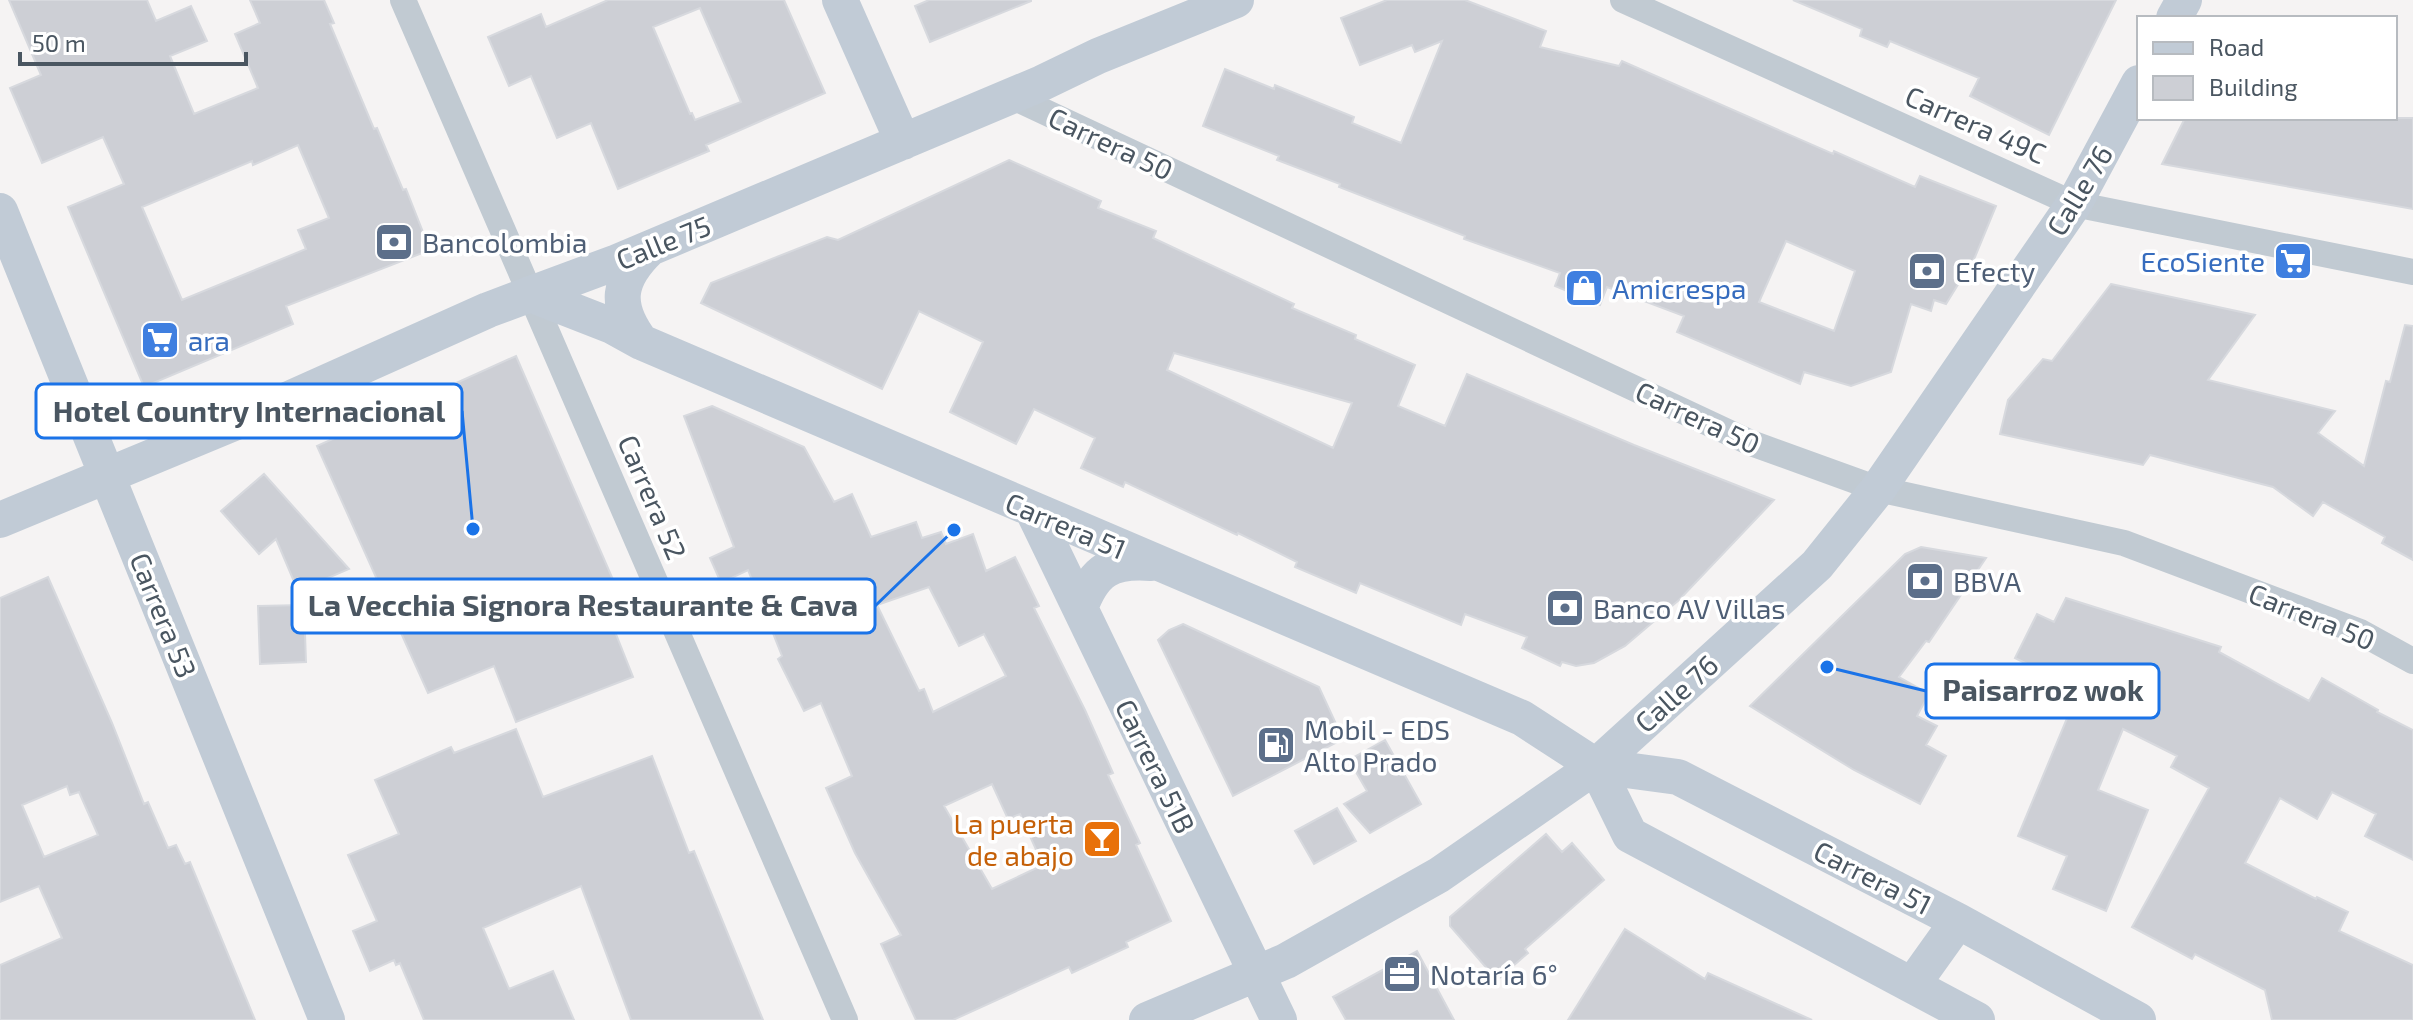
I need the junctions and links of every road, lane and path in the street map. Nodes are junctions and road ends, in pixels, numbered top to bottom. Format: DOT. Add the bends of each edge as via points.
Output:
graph roads {
  1 [pos="403,0"];
  2 [pos="840,0"];
  3 [pos="1236,0"];
  4 [pos="1623,0"];
  5 [pos="2137,87"];
  6 [pos="1011,96"];
  7 [pos="903,142"];
  8 [pos="2074,204"];
  9 [pos="0,211"];
  10 [pos="649,249"];
  11 [pos="2413,272"];
  12 [pos="530,294"];
  13 [pos="641,342"];
  14 [pos="108,476"];
  15 [pos="1878,489"];
  16 [pos="1033,511"];
  17 [pos="0,520"];
  18 [pos="1157,564"];
  19 [pos="1080,608"];
  20 [pos="2413,661"];
  21 [pos="1596,766"];
  22 [pos="1958,921"];
  23 [pos="1256,974"];
  24 [pos="1913,984"];
  25 [pos="327,1020"];
  26 [pos="845,1020"];
  27 [pos="1147,1020"];
  28 [pos="1279,1020"];
  29 [pos="1977,1020"];
  30 [pos="2138,1020"];
  1 -- 12 [label="street, Carrera 52"];
  2 -- 7 [label="street"];
  3 -- 6 [label="street, Calle 75"];
  4 -- 8 [label="street, Carrera 49C"];
  5 -- 8 [label="street, Calle 76"];
  6 -- 7 [label="street, Calle 75"];
  6 -- 15 [label="street, Carrera 50" via="1751,443"];
  7 -- 10 [label="street, Calle 75"];
  8 -- 11 [label="street, Carrera 49C"];
  8 -- 15 [label="street, Calle 76"];
  9 -- 14 [label="street, Carrera 53"];
  10 -- 12 [label="street, Calle 75"];
  10 -- 13 [label="street" via="633,264 622,304 628,325"];
  12 -- 13 [label="street, Carrera 51"];
  12 -- 14 [label="street, Calle 75"];
  12 -- 26 [label="street, Carrera 52"];
  13 -- 16 [label="street, Carrera 51"];
  14 -- 17 [label="street, Calle 75"];
  14 -- 25 [label="street, Carrera 53"];
  15 -- 20 [label="street, Carrera 50" via="2124,543 2360,632"];
  15 -- 21 [label="street, Calle 76" via="1817,565"];
  16 -- 18 [label="street, Carrera 51"];
  16 -- 19 [label="street, Carrera 51B"];
  18 -- 19 [label="street" via="1126,561 1104,570 1088,587"];
  18 -- 21 [label="street, Carrera 51" via="1522,718"];
  19 -- 23 [label="street, Carrera 51B"];
  21 -- 22 [label="street, Carrera 51" via="1678,777"];
  21 -- 23 [label="street, Calle 76" via="1439,875"];
  21 -- 24 [label="street" via="1630,835"];
  22 -- 24 [label="street"];
  22 -- 30 [label="street, Carrera 51"];
  23 -- 27 [label="street, Calle 76"];
  23 -- 28 [label="street, Carrera 51B"];
  24 -- 29 [label="street"];
}
